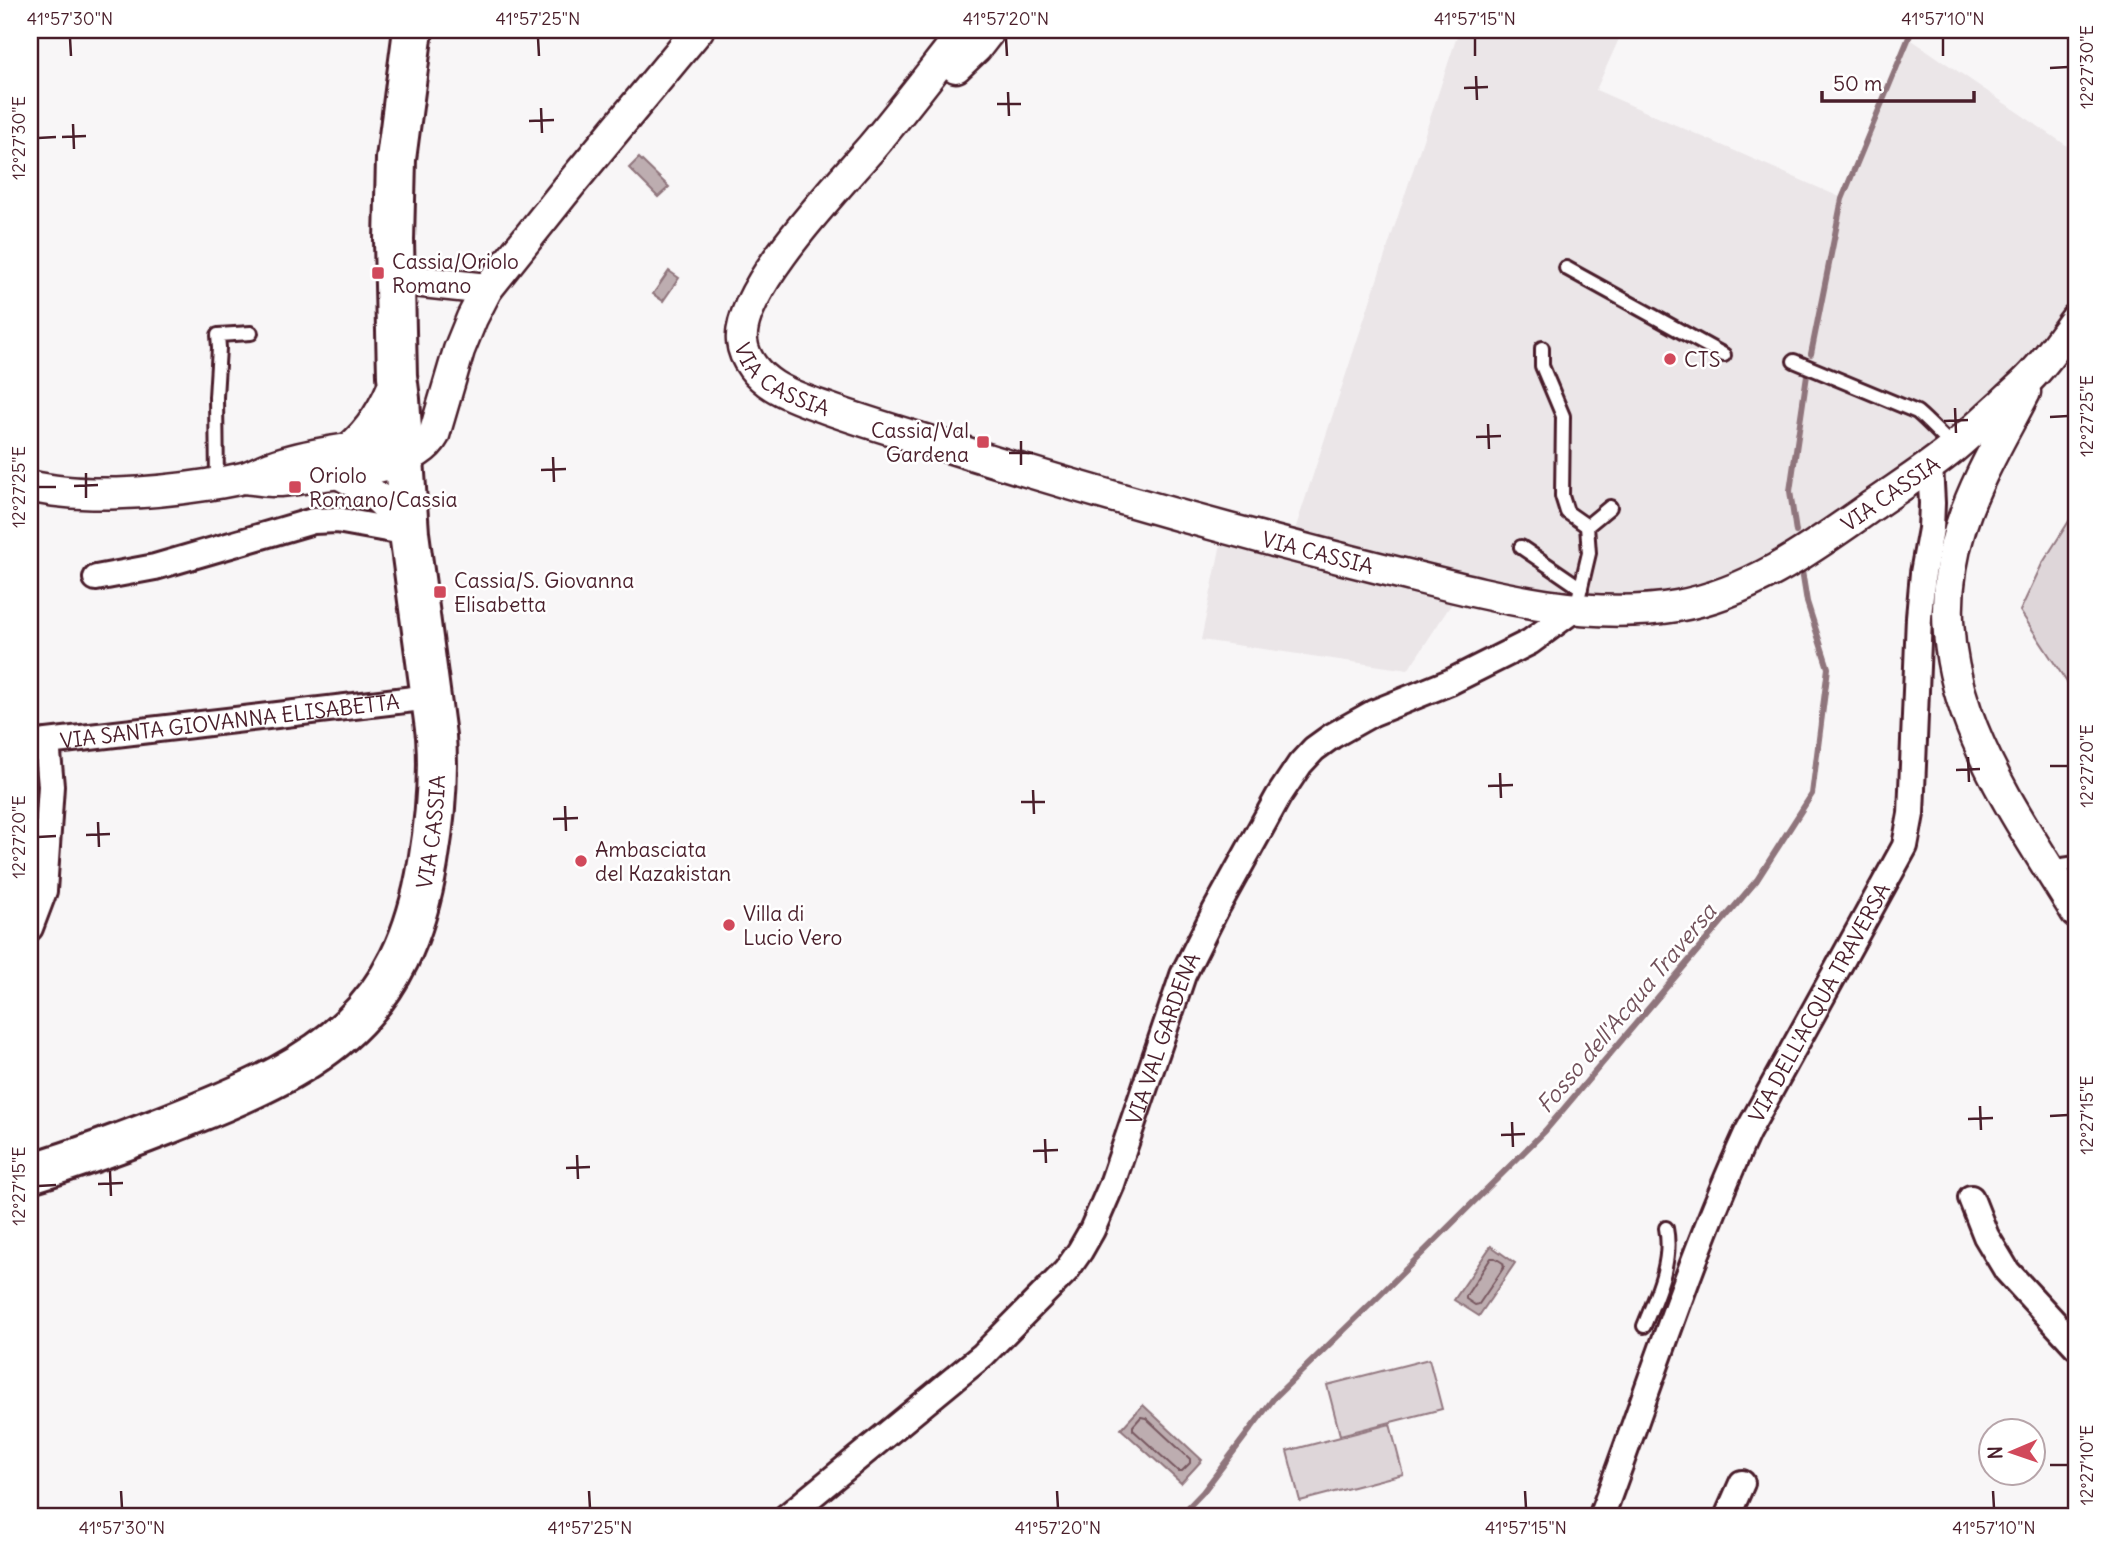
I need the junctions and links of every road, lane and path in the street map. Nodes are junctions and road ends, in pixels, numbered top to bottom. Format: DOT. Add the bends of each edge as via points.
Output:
graph roads {
  1 [pos="413,30"];
  2 [pos="698,30"];
  3 [pos="965,30"];
  4 [pos="990,30"];
  5 [pos="872,146"];
  6 [pos="1566,268"];
  7 [pos="395,279"];
  8 [pos="487,289"];
  9 [pos="2076,319"];
  10 [pos="251,333"];
  11 [pos="1542,348"];
  12 [pos="1724,355"];
  13 [pos="1794,361"];
  14 [pos="2035,373"];
  15 [pos="397,376"];
  16 [pos="1954,447"];
  17 [pos="403,458"];
  18 [pos="344,461"];
  19 [pos="1930,465"];
  20 [pos="1984,474"];
  21 [pos="231,480"];
  22 [pos="30,486"];
  23 [pos="1610,507"];
  24 [pos="1587,526"];
  25 [pos="409,533"];
  26 [pos="1521,547"];
  27 [pos="96,578"];
  28 [pos="1579,598"];
  29 [pos="431,697"];
  30 [pos="38,743"];
  31 [pos="2062,865"];
  32 [pos="2076,912"];
  33 [pos="30,928"];
  34 [pos="30,1173"];
  35 [pos="1970,1198"];
  36 [pos="1666,1228"];
  37 [pos="1663,1272"];
  38 [pos="1687,1280"];
  39 [pos="1644,1326"];
  40 [pos="2076,1346"];
  41 [pos="1742,1483"];
  42 [pos="786,1517"];
  43 [pos="1601,1517"];
  44 [pos="1727,1517"];
  1 -- 7 [label="main road, VIA CASSIA" via="396,159"];
  2 -- 8 [label="street"];
  3 -- 5 [label="street, VIA CASSIA"];
  4 -- 5 [label="street, VIA CASSIA"];
  5 -- 28 [label="street, VIA CASSIA" via="783,252 746,315 745,352 752,367 772,385 838,412 1224,529 1525,601"];
  6 -- 12 [label="lane"];
  7 -- 8 [label="street"];
  7 -- 15 [label="main road, VIA CASSIA"];
  8 -- 17 [label="street" via="459,350 434,435 422,449"];
  9 -- 14 [label="street, VIA CASSIA"];
  10 -- 21 [label="lane" via="218,335 216,397"];
  11 -- 24 [label="lane" via="1542,366 1563,416 1567,512"];
  13 -- 16 [label="lane" via="1917,412"];
  14 -- 16 [label="street, VIA CASSIA"];
  14 -- 20 [label="street"];
  15 -- 17 [label="main road, VIA CASSIA"];
  15 -- 18 [label="street" via="378,417"];
  16 -- 19 [label="street, VIA CASSIA"];
  16 -- 20 [label="street"];
  17 -- 18 [label="street" via="388,448"];
  17 -- 25 [label="main road, VIA CASSIA"];
  18 -- 21 [label="street" via="274,481"];
  18 -- 25 [label="street"];
  19 -- 28 [label="street, VIA CASSIA" via="1800,556 1734,589 1694,602 1644,610 1622,611"];
  19 -- 38 [label="street, VIA DELL'ACQUA TRAVERSA" via="1931,528 1919,617 1911,814 1905,846 1747,1133"];
  20 -- 31 [label="street" via="1962,524 1952,563 1948,622 1952,668 1971,726 2013,811"];
  21 -- 22 [label="street" via="127,492 47,491"];
  23 -- 24 [label="lane"];
  24 -- 28 [label="lane" via="1589,553"];
  25 -- 27 [label="street" via="337,520 313,521 155,567"];
  25 -- 29 [label="main road, VIA CASSIA"];
  26 -- 28 [label="lane"];
  28 -- 42 [label="street, VIA VAL GARDENA" via="1559,622 1530,642 1373,713 1332,736 1300,764 1183,975 1108,1195 1080,1251 983,1355"];
  29 -- 30 [label="street, VIA SANTA GIOVANNA ELISABETTA"];
  29 -- 34 [label="main road, VIA CASSIA" via="437,775 424,884 408,942 369,1007 321,1051 257,1088 138,1137"];
  30 -- 33 [label="street" via="51,786 44,891"];
  31 -- 32 [label="street"];
  35 -- 40 [label="street" via="2007,1271"];
  36 -- 37 [label="lane" via="1668,1251"];
  37 -- 38 [label="lane"];
  37 -- 39 [label="lane"];
  38 -- 43 [label="street, VIA DELL'ACQUA TRAVERSA"];
  41 -- 44 [label="street"];
}
